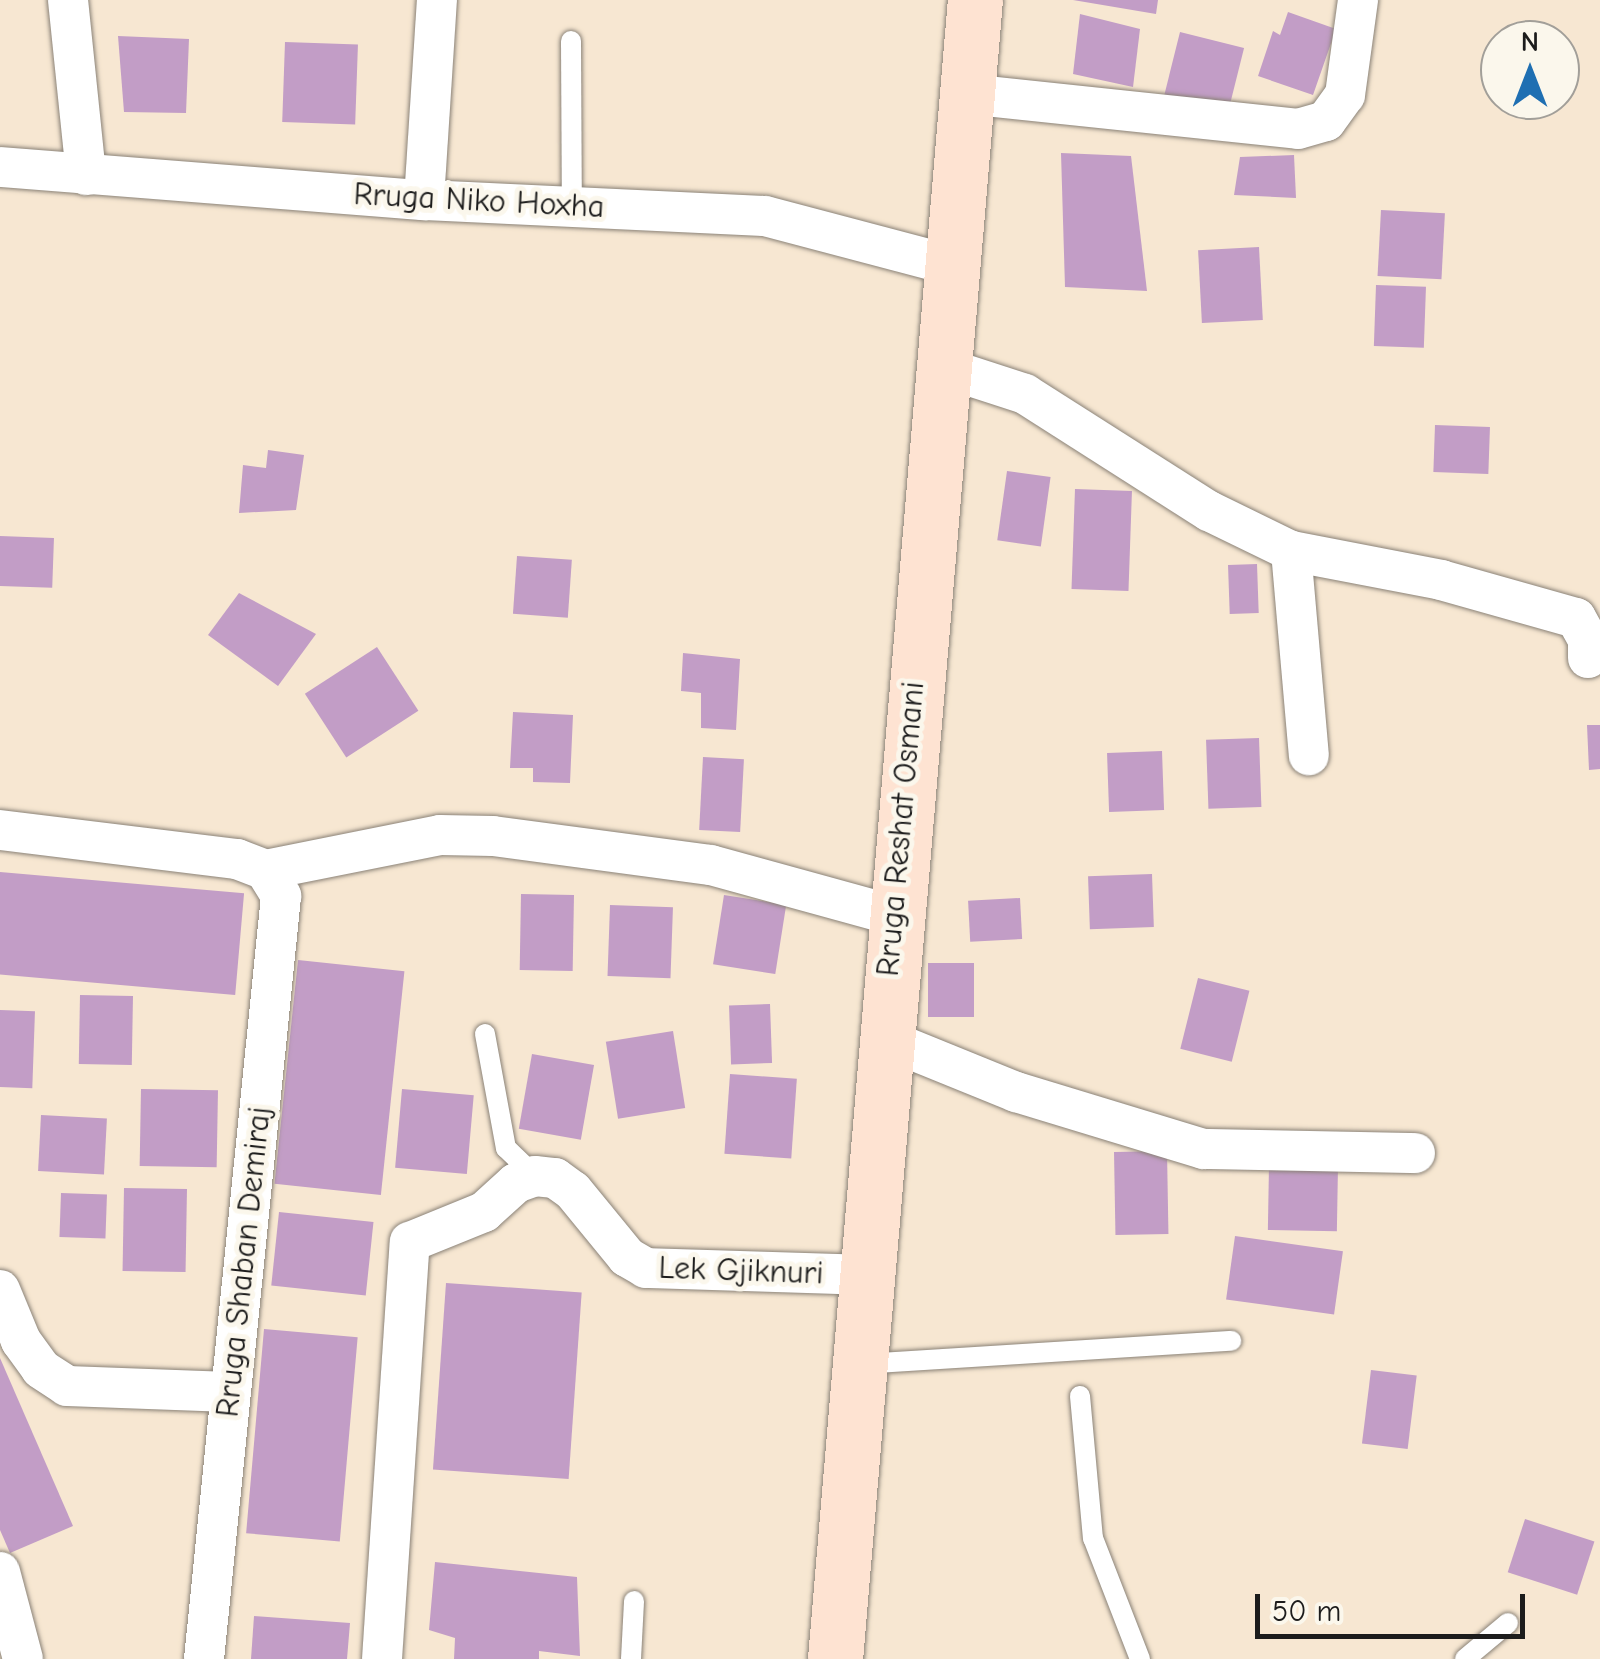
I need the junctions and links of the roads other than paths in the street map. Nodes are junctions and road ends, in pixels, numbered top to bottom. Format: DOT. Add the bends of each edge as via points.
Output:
graph roads {
  1 [pos="68,0"];
  2 [pos="437,0"];
  3 [pos="975,0"];
  4 [pos="1358,0"];
  5 [pos="572,41"];
  6 [pos="966,94"];
  7 [pos="0,167"];
  8 [pos="86,175"];
  9 [pos="424,200"];
  10 [pos="572,207"];
  11 [pos="952,265"];
  12 [pos="942,367"];
  13 [pos="1291,551"];
  14 [pos="1588,658"];
  15 [pos="1309,755"];
  16 [pos="0,830"];
  17 [pos="264,870"];
  18 [pos="892,915"];
  19 [pos="484,1034"];
  20 [pos="884,1038"];
  21 [pos="1414,1153"];
  22 [pos="535,1176"];
  23 [pos="866,1275"];
  24 [pos="0,1290"];
  25 [pos="1231,1342"];
  26 [pos="860,1364"];
  27 [pos="230,1392"];
  28 [pos="1080,1396"];
  29 [pos="0,1572"];
  30 [pos="634,1601"];
  31 [pos="1508,1623"];
  32 [pos="24,1659"];
  33 [pos="204,1659"];
  34 [pos="382,1659"];
  35 [pos="631,1659"];
  36 [pos="835,1659"];
  37 [pos="1140,1659"];
  38 [pos="1465,1659"];
  1 -- 8 [label="street"];
  2 -- 9 [label="street"];
  3 -- 6 [label="main road, Rruga Reshat Osmani"];
  4 -- 6 [label="street" via="1345,95 1326,121 1298,129"];
  5 -- 10 [label="lane"];
  6 -- 11 [label="main road, Rruga Reshat Osmani"];
  7 -- 8 [label="street, Rruga Niko Hoxha"];
  8 -- 9 [label="street, Rruga Niko Hoxha"];
  9 -- 10 [label="street, Rruga Niko Hoxha"];
  10 -- 11 [label="street, Rruga Niko Hoxha" via="798,220"];
  11 -- 12 [label="main road, Rruga Reshat Osmani"];
  12 -- 13 [label="street" via="1025,394 1209,511"];
  12 -- 18 [label="main road, Rruga Reshat Osmani"];
  13 -- 14 [label="street" via="1441,580 1576,618 1588,640"];
  13 -- 15 [label="street"];
  16 -- 17 [label="street" via="205,851"];
  17 -- 18 [label="street" via="440,835 493,836 711,865"];
  17 -- 27 [label="street, Rruga Shaban Demiraj" via="280,896 280,921"];
  18 -- 20 [label="main road, Rruga Reshat Osmani"];
  19 -- 22 [label="lane, Lek Gjiknuri" via="506,1148"];
  20 -- 21 [label="street" via="1016,1092 1204,1149"];
  20 -- 23 [label="main road, Rruga Reshat Osmani"];
  22 -- 23 [label="street, Lek Gjiknuri" via="555,1178 573,1191 627,1257 646,1268"];
  22 -- 34 [label="street" via="516,1183 484,1212 410,1242"];
  23 -- 26 [label="main road, Rruga Reshat Osmani"];
  24 -- 27 [label="street" via="22,1342 41,1369 66,1386"];
  25 -- 26 [label="lane"];
  26 -- 36 [label="main road, Rruga Reshat Osmani"];
  27 -- 33 [label="street, Rruga Shaban Demiraj"];
  28 -- 37 [label="lane" via="1093,1538"];
  29 -- 32 [label="street"];
  30 -- 35 [label="lane"];
  31 -- 38 [label="lane"];
}
